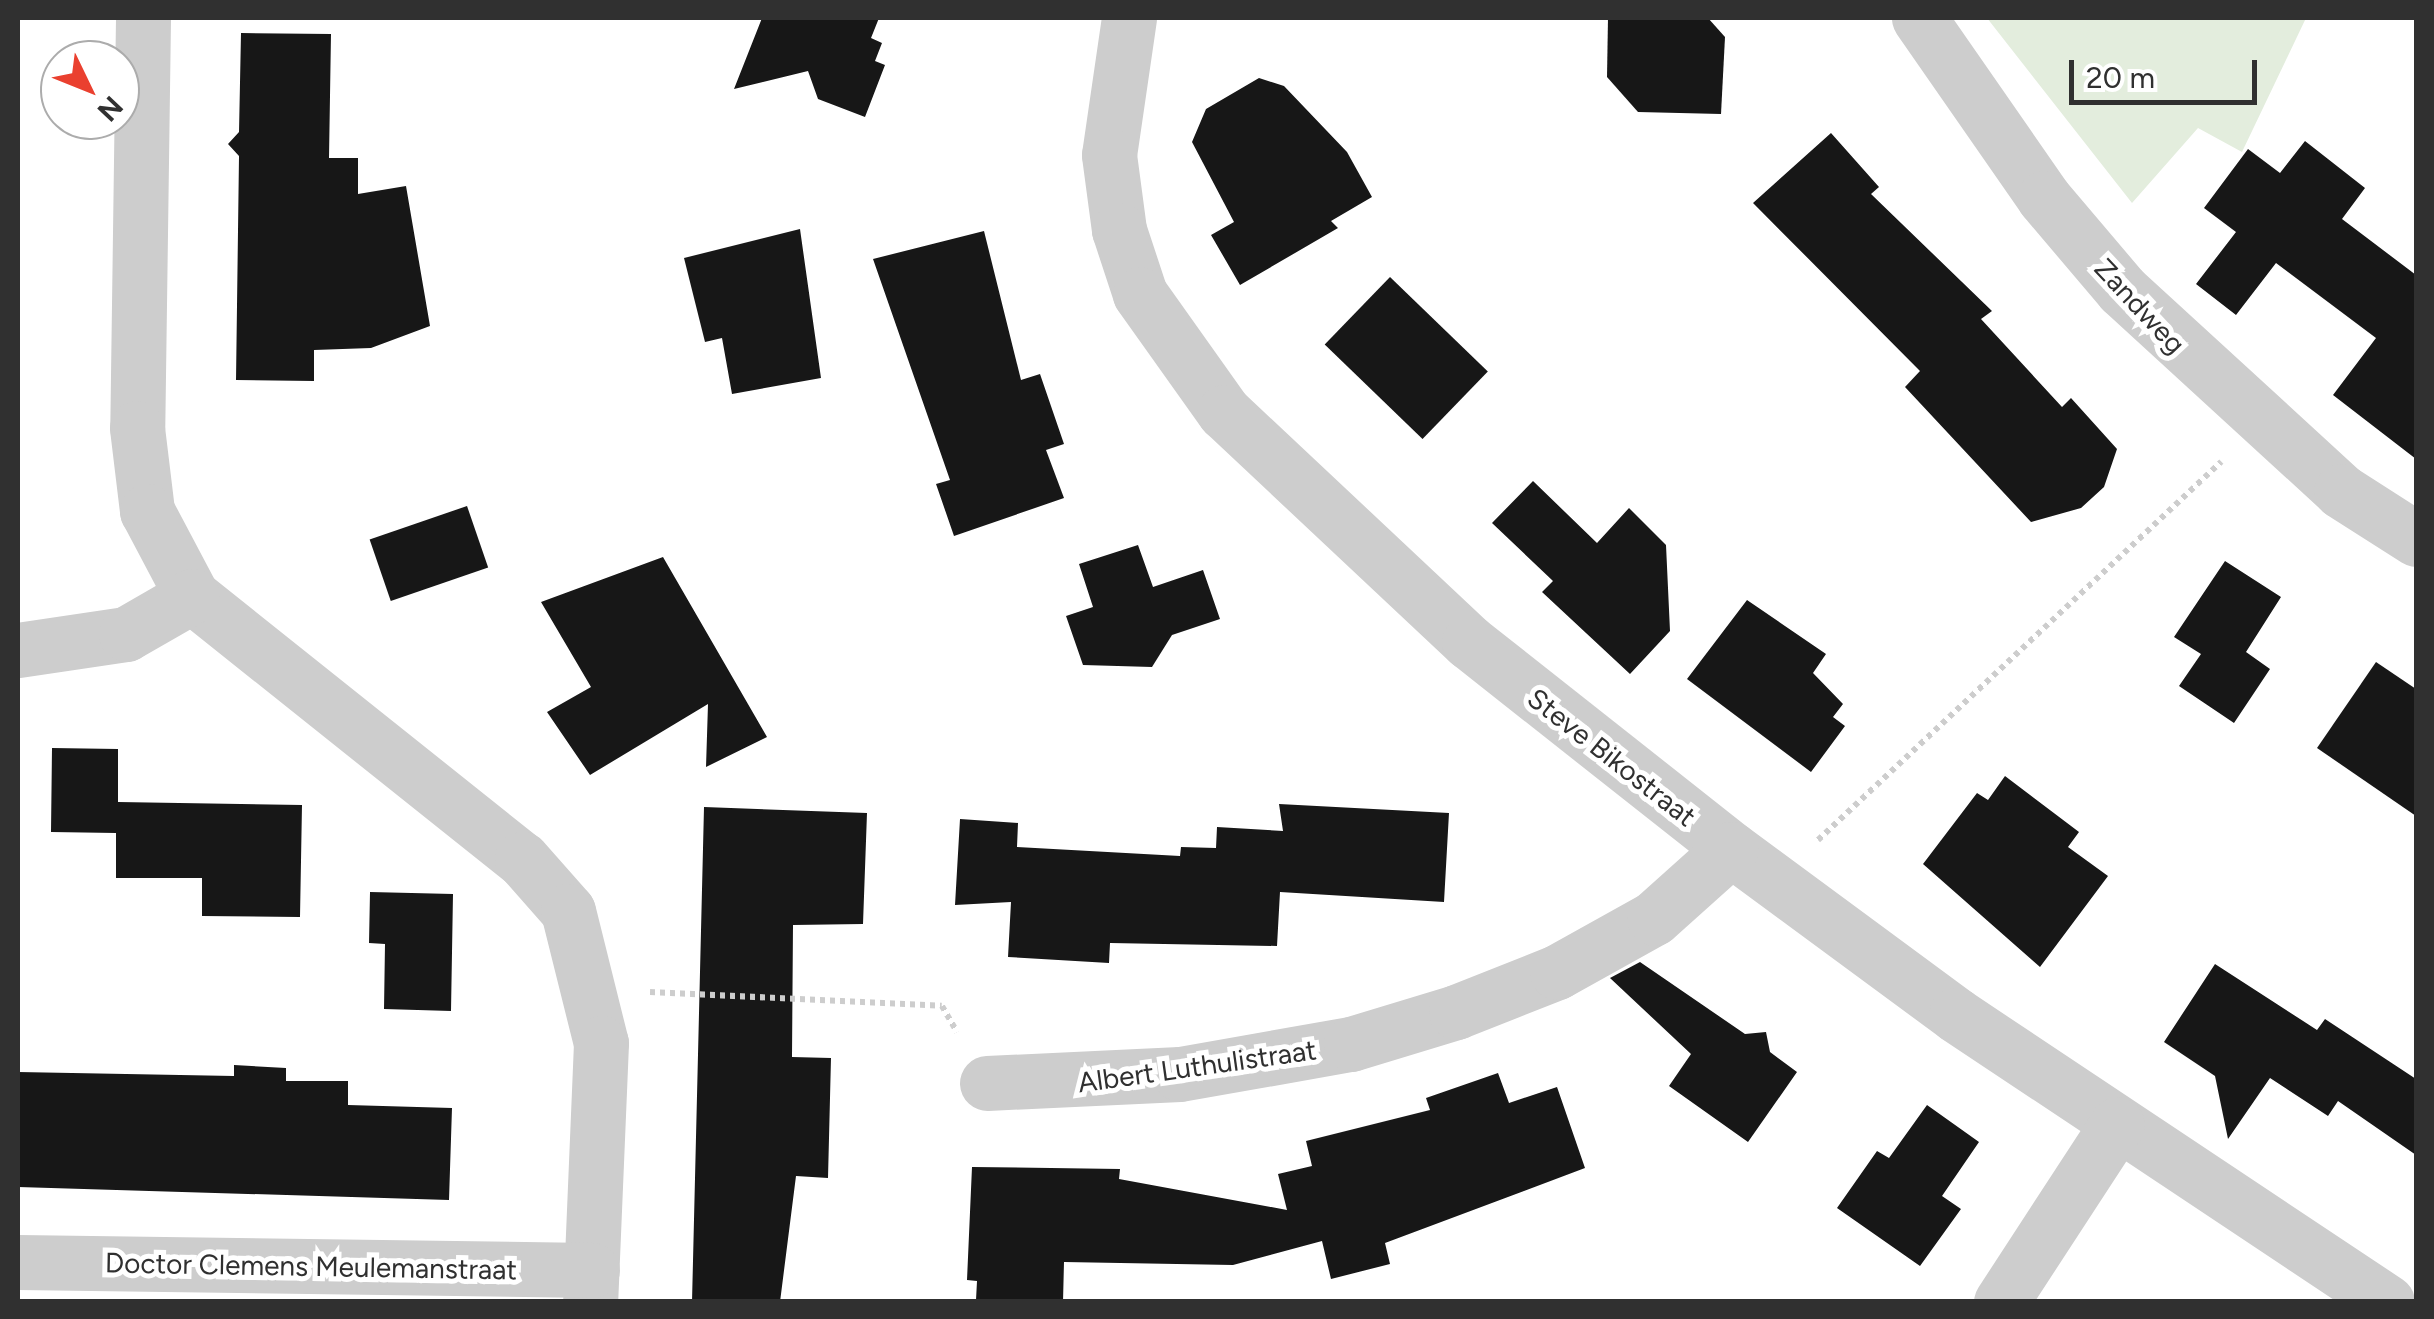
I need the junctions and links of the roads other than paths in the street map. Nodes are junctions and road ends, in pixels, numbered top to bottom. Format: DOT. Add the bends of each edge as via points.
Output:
graph roads {
  1 [pos="143,18"];
  2 [pos="1129,18"];
  3 [pos="1918,18"];
  4 [pos="2416,539"];
  5 [pos="192,596"];
  6 [pos="18,650"];
  7 [pos="1731,850"];
  8 [pos="987,1083"];
  9 [pos="2117,1124"];
  10 [pos="26,1276"];
  11 [pos="591,1286"];
  12 [pos="2001,1302"];
  13 [pos="2387,1302"];
  1 -- 5 [label="street, Doctor Clemens Meulemanstraat" via="137,428 147,510"];
  2 -- 7 [label="street, Steve Bikostraat" via="1109,155 1119,230 1140,294 1177,357 1469,642"];
  3 -- 4 [label="street, Zandweg" via="2100,264 2260,422 2341,492"];
  5 -- 6 [label="street" via="126,634"];
  5 -- 11 [label="street, Doctor Clemens Meulemanstraat" via="522,860 568,911 594,992 601,1043"];
  7 -- 8 [label="street, Albert Luthulistraat" via="1654,918 1557,972 1456,1012 1350,1044 1180,1074"];
  7 -- 9 [label="street, Steve Bikostraat"];
  9 -- 12 [label="street"];
  9 -- 13 [label="street, Steve Bikostraat"];
  10 -- 11 [label="street, Doctor Clemens Meulemanstraat"];
}
